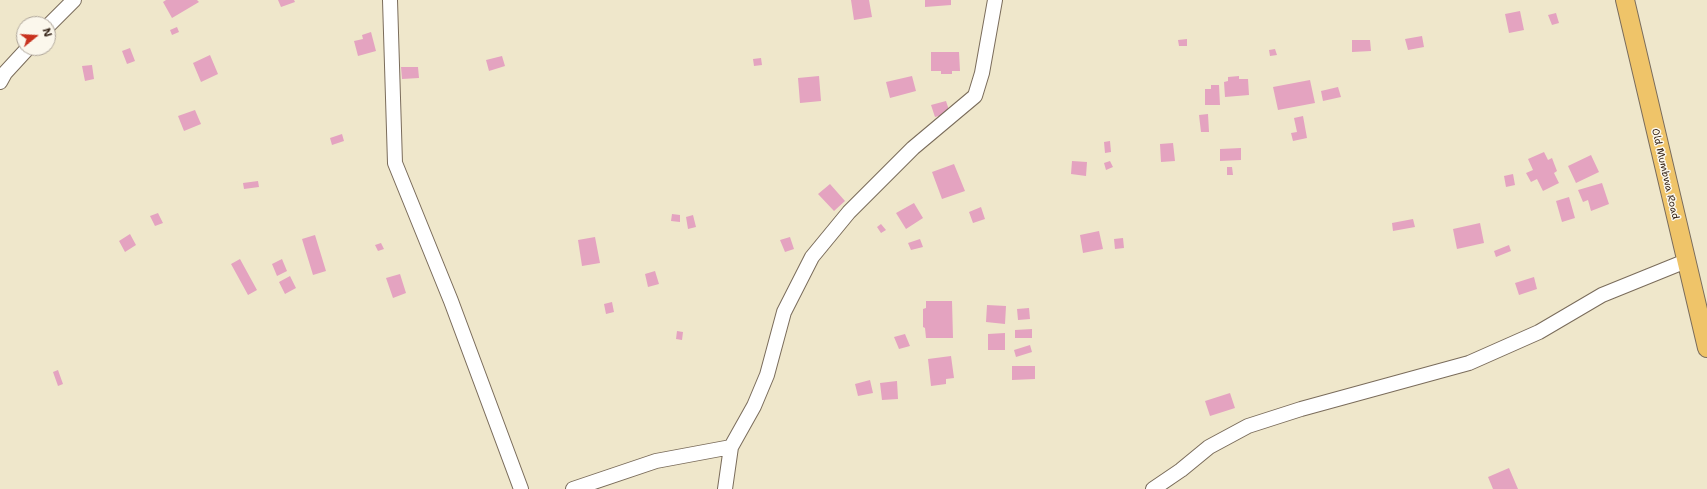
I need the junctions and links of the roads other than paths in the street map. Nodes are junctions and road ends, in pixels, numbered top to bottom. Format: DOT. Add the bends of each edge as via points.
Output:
graph roads {
  1 [pos="74,0"];
  2 [pos="390,0"];
  3 [pos="995,0"];
  4 [pos="1625,0"];
  5 [pos="56,18"];
  6 [pos="21,56"];
  7 [pos="0,82"];
  8 [pos="1686,261"];
  9 [pos="1707,348"];
  10 [pos="731,448"];
  11 [pos="521,489"];
  12 [pos="573,489"];
  13 [pos="725,489"];
  14 [pos="1153,489"];
  1 -- 5 [label="street"];
  2 -- 11 [label="street" via="395,163 451,301"];
  3 -- 10 [label="street" via="982,73 975,96 913,148 849,212 812,256 784,312 767,375 754,406"];
  4 -- 8 [label="main road, Old Mumbwa Road"];
  6 -- 7 [label="street"];
  8 -- 9 [label="main road, Old Mumbwa Road"];
  8 -- 14 [label="street" via="1602,295 1539,332 1469,363 1248,426 1210,447"];
  10 -- 12 [label="street" via="656,461"];
  10 -- 13 [label="street"];
}
